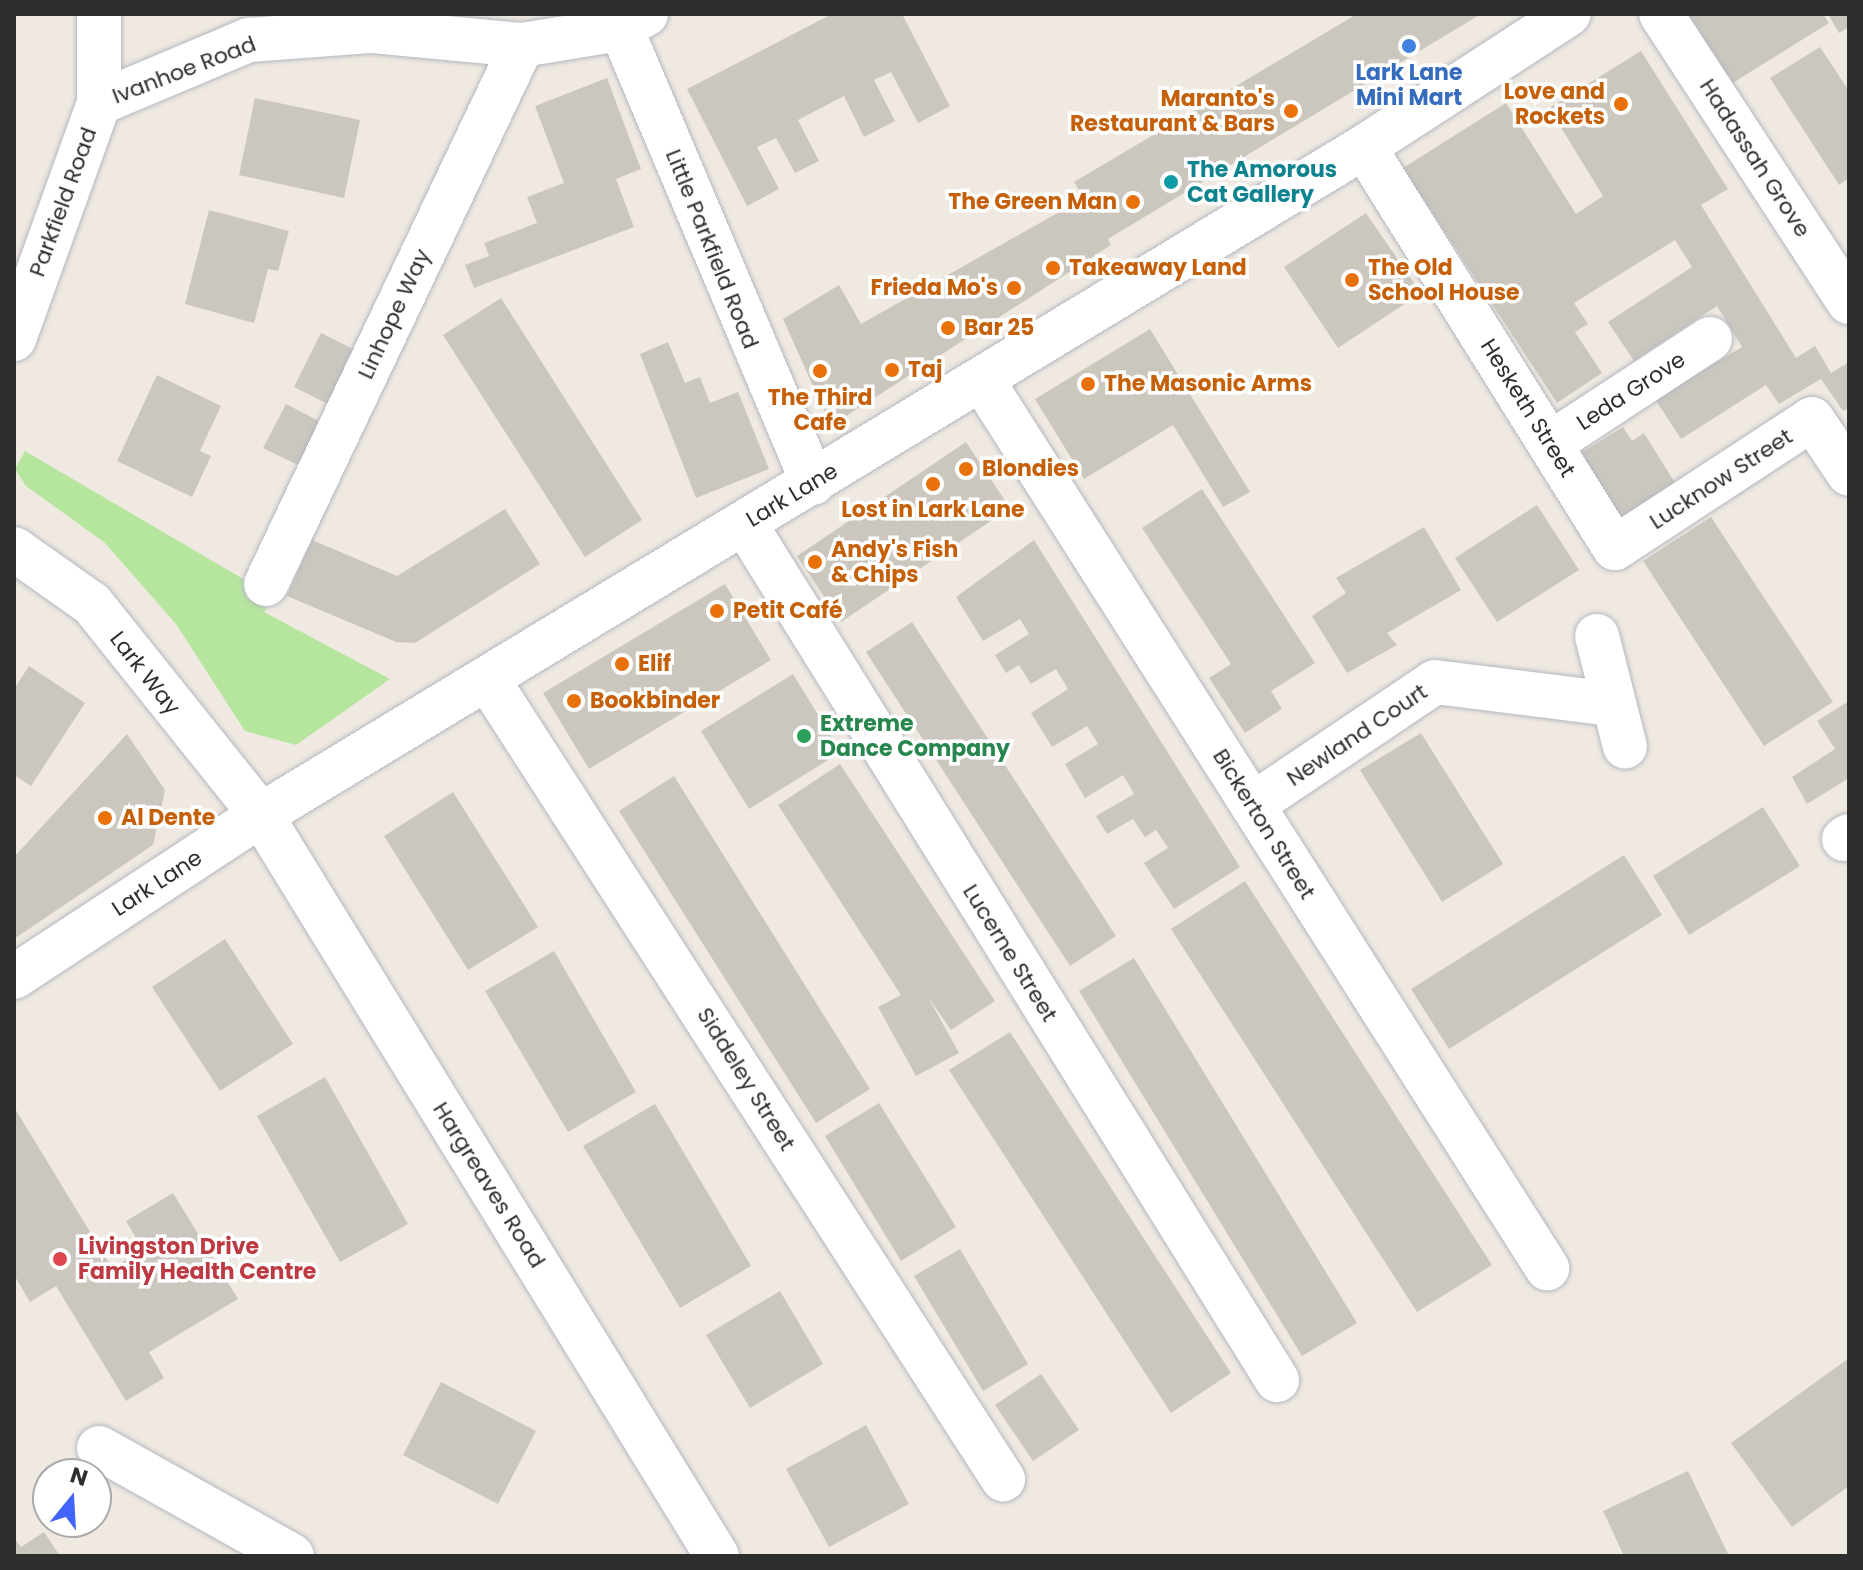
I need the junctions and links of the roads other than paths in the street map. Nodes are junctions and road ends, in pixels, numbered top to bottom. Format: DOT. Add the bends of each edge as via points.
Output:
graph roads {
  1 [pos="99,14"];
  2 [pos="1569,14"];
  3 [pos="1661,14"];
  4 [pos="627,19"];
  5 [pos="522,45"];
  6 [pos="99,103"];
  7 [pos="1364,147"];
  8 [pos="1849,302"];
  9 [pos="16,330"];
  10 [pos="1710,339"];
  11 [pos="982,380"];
  12 [pos="1551,443"];
  13 [pos="1849,474"];
  14 [pos="813,483"];
  15 [pos="745,524"];
  16 [pos="1615,548"];
  17 [pos="14,549"];
  18 [pos="266,584"];
  19 [pos="1597,636"];
  20 [pos="488,680"];
  21 [pos="1611,704"];
  22 [pos="1625,747"];
  23 [pos="1252,805"];
  24 [pos="261,815"];
  25 [pos="14,977"];
  26 [pos="1547,1268"];
  27 [pos="1277,1380"];
  28 [pos="99,1448"];
  29 [pos="1003,1479"];
  30 [pos="292,1556"];
  31 [pos="717,1556"];
  1 -- 6 [label="street, Parkfield Road"];
  2 -- 7 [label="street, Lark Lane"];
  3 -- 8 [label="street, Hadassah Grove"];
  4 -- 5 [label="street, Ivanhoe Road"];
  4 -- 14 [label="street, Little Parkfield Road"];
  5 -- 6 [label="street, Ivanhoe Road" via="373,31 249,40"];
  5 -- 18 [label="street, Linhope Way"];
  6 -- 9 [label="street, Parkfield Road"];
  7 -- 11 [label="street, Lark Lane" via="1182,276"];
  7 -- 12 [label="street, Hesketh Street"];
  10 -- 12 [label="street, Leda Grove"];
  11 -- 14 [label="street, Lark Lane"];
  11 -- 23 [label="street, Bickerton Street"];
  12 -- 16 [label="street, Hesketh Street"];
  13 -- 16 [label="street, Lucknow Street" via="1812,419"];
  14 -- 15 [label="street, Lark Lane"];
  15 -- 20 [label="street, Lark Lane"];
  15 -- 27 [label="street, Lucerne Street"];
  17 -- 24 [label="street, Lark Way" via="92,604"];
  19 -- 21 [label="street"];
  20 -- 24 [label="street, Lark Lane"];
  20 -- 29 [label="street, Siddeley Street"];
  21 -- 22 [label="street"];
  21 -- 23 [label="street, Newland Court" via="1435,682"];
  23 -- 26 [label="street, Bickerton Street"];
  24 -- 25 [label="street, Lark Lane"];
  24 -- 31 [label="street, Hargreaves Road"];
  28 -- 30 [label="street"];
}
